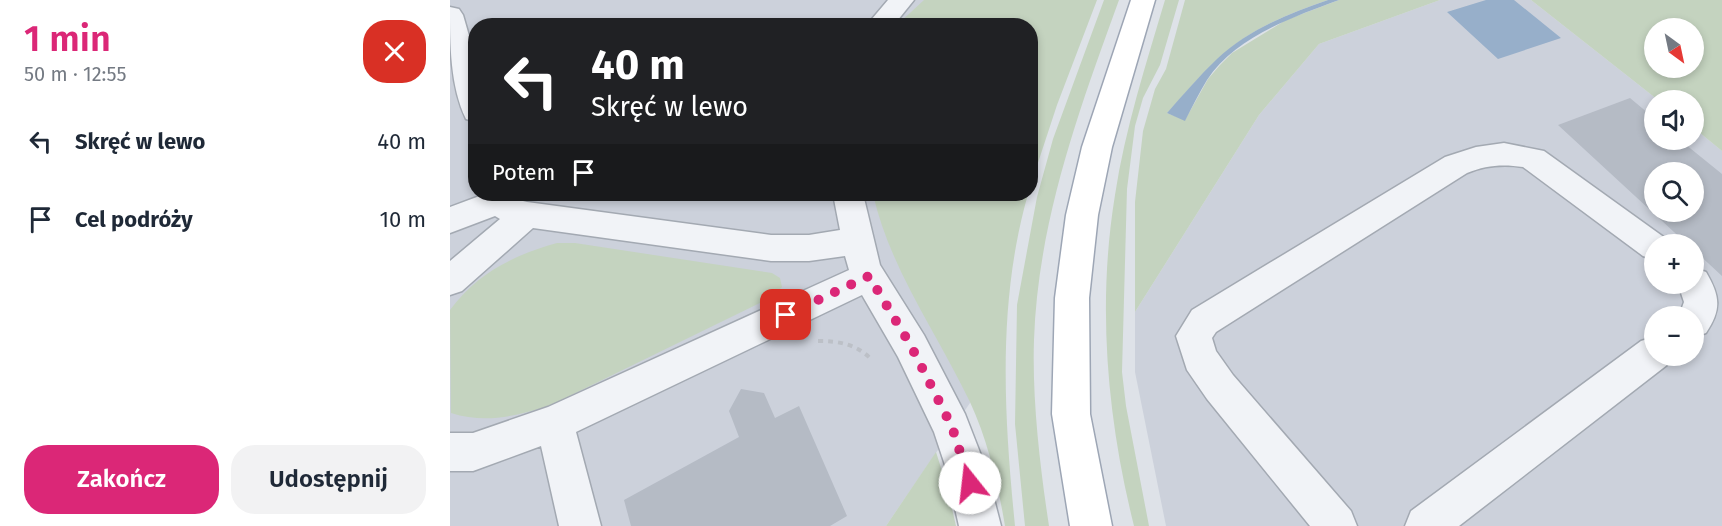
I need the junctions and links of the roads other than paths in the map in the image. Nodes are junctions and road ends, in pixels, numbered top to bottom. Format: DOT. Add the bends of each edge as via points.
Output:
graph roads {
  1 [pos="902,0"];
  2 [pos="1143,0"];
  3 [pos="450,15"];
  4 [pos="885,18"];
  5 [pos="468,82"];
  6 [pos="849,201"];
  7 [pos="508,203"];
  8 [pos="450,220"];
  9 [pos="1644,240"];
  10 [pos="857,241"];
  11 [pos="869,276"];
  12 [pos="450,281"];
  13 [pos="1644,361"];
  14 [pos="555,423"];
  15 [pos="450,452"];
  16 [pos="580,526"];
  17 [pos="980,526"];
  18 [pos="1091,526"];
  19 [pos="1336,526"];
  20 [pos="1426,526"];
  1 -- 4 [label="street"];
  2 -- 18 [label="main road" via="1092,170 1071,298 1071,414"];
  3 -- 5 [label="street"];
  6 -- 10 [label="street"];
  7 -- 8 [label="street"];
  7 -- 10 [label="street" via="771,248 809,248"];
  7 -- 12 [label="street"];
  9 -- 19 [label="street" via="1533,159 1494,153 1456,165 1204,321 1194,336 1209,372"];
  10 -- 11 [label="street"];
  11 -- 14 [label="street"];
  11 -- 17 [label="street" via="911,346 952,427"];
  13 -- 20 [label="street"];
  14 -- 15 [label="street" via="473,452"];
  14 -- 16 [label="street"];
}
